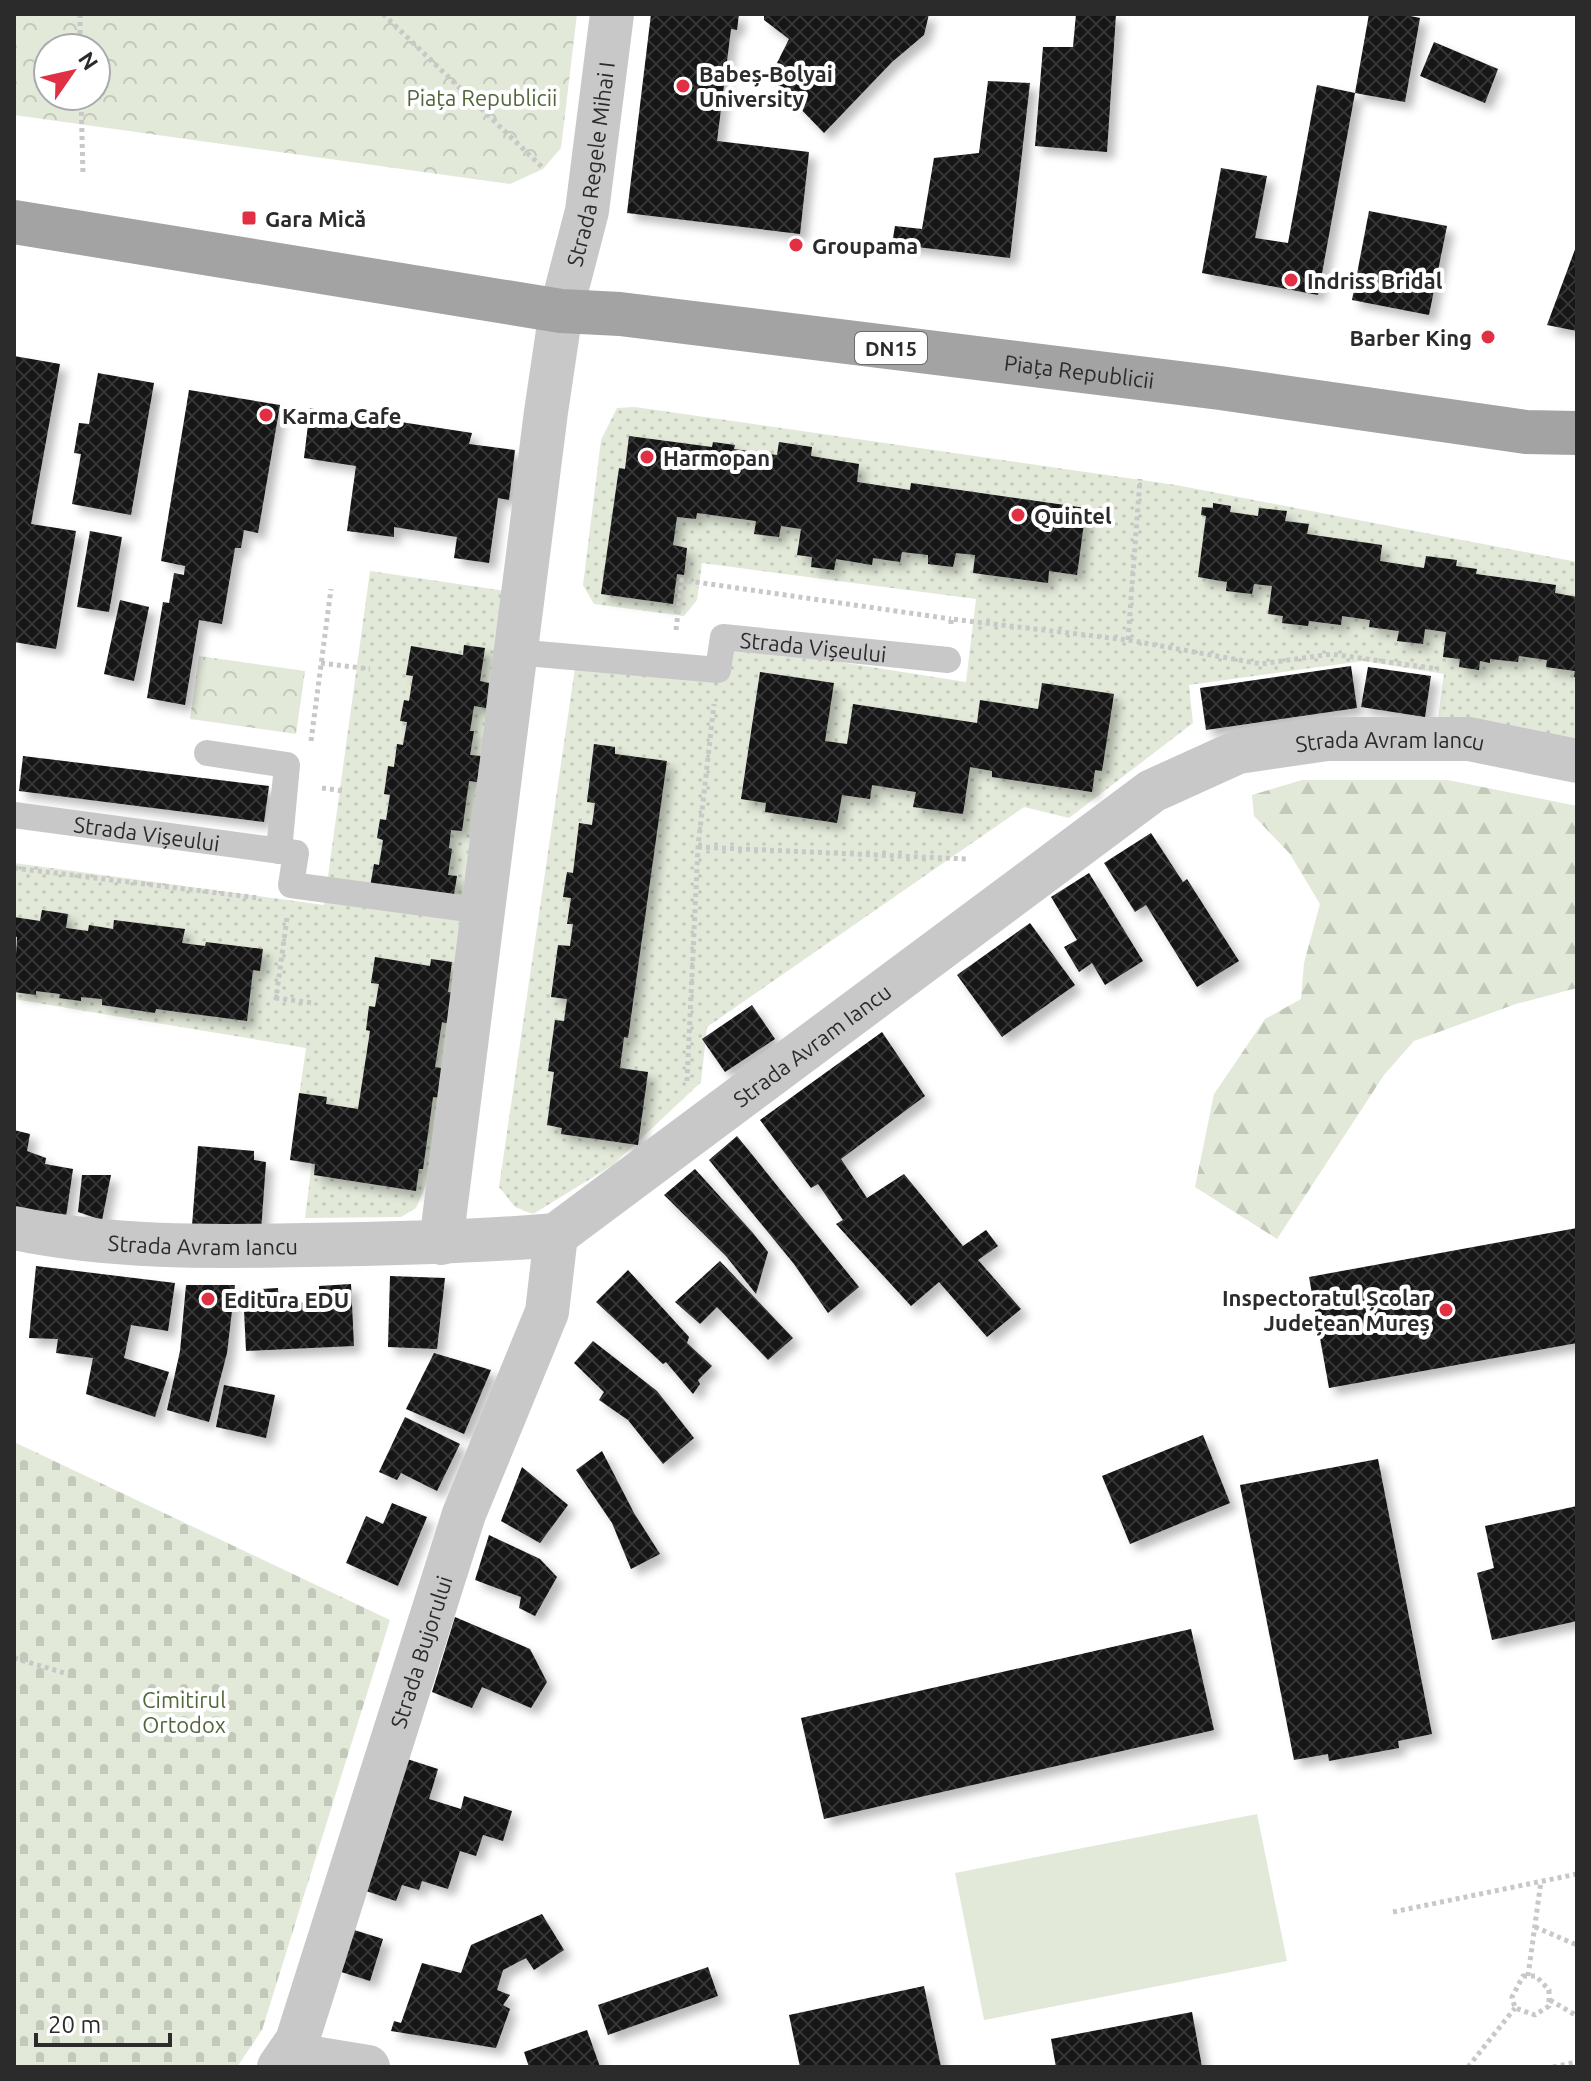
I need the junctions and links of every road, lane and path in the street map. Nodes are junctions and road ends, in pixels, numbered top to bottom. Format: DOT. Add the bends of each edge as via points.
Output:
graph roads {
  1 [pos="383,14"];
  2 [pos="612,14"];
  3 [pos="81,112"];
  4 [pos="543,168"];
  5 [pos="83,176"];
  6 [pos="14,222"];
  7 [pos="561,311"];
  8 [pos="1526,432"];
  9 [pos="1577,433"];
  10 [pos="1577,451"];
  11 [pos="1140,479"];
  12 [pos="331,589"];
  13 [pos="951,619"];
  14 [pos="676,633"];
  15 [pos="1128,640"];
  16 [pos="515,652"];
  17 [pos="948,660"];
  18 [pos="321,663"];
  19 [pos="370,669"];
  20 [pos="1439,669"];
  21 [pos="718,670"];
  22 [pos="207,753"];
  23 [pos="309,755"];
  24 [pos="1577,761"];
  25 [pos="14,815"];
  26 [pos="698,847"];
  27 [pos="279,851"];
  28 [pos="967,859"];
  29 [pos="14,868"];
  30 [pos="290,893"];
  31 [pos="483,911"];
  32 [pos="312,1003"];
  33 [pos="687,1083"];
  34 [pos="14,1228"];
  35 [pos="556,1235"];
  36 [pos="441,1243"];
  37 [pos="14,1658"];
  38 [pos="68,1674"];
  39 [pos="1577,1874"];
  40 [pos="1541,1881"];
  41 [pos="1393,1912"];
  42 [pos="1535,1927"];
  43 [pos="1577,1945"];
  44 [pos="1528,1976"];
  45 [pos="1549,1999"];
  46 [pos="1515,2008"];
  47 [pos="1577,2016"];
  48 [pos="283,2060"];
  49 [pos="1577,2062"];
  50 [pos="368,2067"];
  51 [pos="1468,2067"];
  52 [pos="1553,2067"];
  1 -- 4 [label="path"];
  2 -- 7 [label="street, Strada Regele Mihai I" via="587,211"];
  3 -- 5 [label="path"];
  6 -- 7 [label="main road, Piața Republicii / DN15"];
  7 -- 8 [label="main road, Piața Republicii / DN15" via="1204,386"];
  7 -- 16 [label="street"];
  8 -- 9 [label="main road, Piața Republicii / DN15"];
  8 -- 10 [label="main road, Piața Republicii / DN15"];
  11 -- 15 [label="path"];
  12 -- 18 [label="path"];
  13 -- 14 [label="path" via="682,580"];
  13 -- 15 [label="path"];
  13 -- 17 [label="path"];
  15 -- 20 [label="path" via="1261,664 1331,654"];
  16 -- 21 [label="lane, Strada Vișeului"];
  16 -- 31 [label="street"];
  17 -- 21 [label="lane, Strada Vișeului" via="723,637"];
  18 -- 19 [label="path"];
  18 -- 23 [label="path"];
  21 -- 26 [label="path"];
  22 -- 27 [label="lane" via="287,765"];
  24 -- 35 [label="street, Strada Avram Iancu" via="1469,739 1327,739 1238,752 1152,791"];
  25 -- 27 [label="lane, Strada Vișeului"];
  26 -- 28 [label="path"];
  26 -- 33 [label="path"];
  27 -- 30 [label="lane" via="296,853"];
  29 -- 30 [label="path"];
  30 -- 31 [label="lane"];
  30 -- 32 [label="path" via="276,998"];
  31 -- 36 [label="street"];
  34 -- 36 [label="street, Strada Avram Iancu" via="115,1242 208,1247"];
  35 -- 36 [label="street, Strada Avram Iancu"];
  35 -- 48 [label="street, Strada Bujorului" via="547,1312 464,1514 297,2041"];
  37 -- 38 [label="path"];
  39 -- 40 [label="path"];
  40 -- 41 [label="path"];
  40 -- 42 [label="path"];
  42 -- 43 [label="path"];
  42 -- 44 [label="path"];
  44 -- 45 [label="path" via="1536,1976 1549,1990"];
  44 -- 46 [label="path" via="1516,1985"];
  45 -- 46 [label="path" via="1549,2006 1535,2015"];
  45 -- 47 [label="path"];
  46 -- 51 [label="path"];
  48 -- 50 [label="street"];
  49 -- 52 [label="path"];
}
